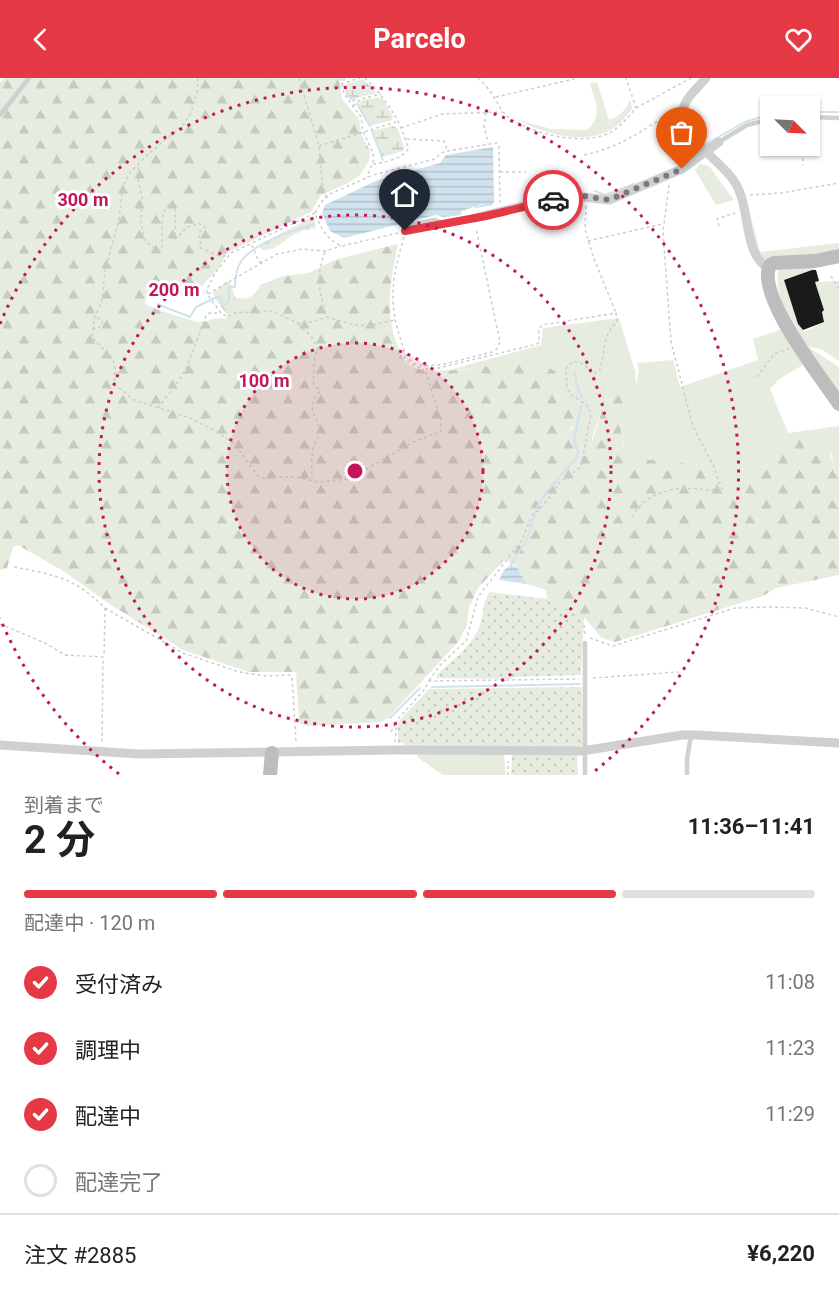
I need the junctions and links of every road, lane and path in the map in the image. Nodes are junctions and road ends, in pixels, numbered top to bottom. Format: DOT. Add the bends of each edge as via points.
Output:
graph roads {
  1 [pos="29,78"];
  2 [pos="198,78"];
  3 [pos="299,78"];
  4 [pos="341,78"];
  5 [pos="360,78"];
  6 [pos="365,78"];
  7 [pos="478,78"];
  8 [pos="578,78"];
  9 [pos="626,78"];
  10 [pos="691,78"];
  11 [pos="706,78"];
  12 [pos="341,84"];
  13 [pos="381,94"];
  14 [pos="495,97"];
  15 [pos="353,106"];
  16 [pos="683,107"];
  17 [pos="636,108"];
  18 [pos="486,112"];
  19 [pos="503,112"];
  20 [pos="0,115"];
  21 [pos="820,117"];
  22 [pos="839,118"];
  23 [pos="397,122"];
  24 [pos="760,122"];
  25 [pos="400,128"];
  26 [pos="363,131"];
  27 [pos="406,139"];
  28 [pos="719,142"];
  29 [pos="489,144"];
  30 [pos="319,146"];
  31 [pos="706,150"];
  32 [pos="447,151"];
  33 [pos="584,155"];
  34 [pos="803,156"];
  35 [pos="372,165"];
  36 [pos="803,165"];
  37 [pos="138,166"];
  38 [pos="499,172"];
  39 [pos="526,172"];
  40 [pos="669,176"];
  41 [pos="367,178"];
  42 [pos="839,183"];
  43 [pos="741,196"];
  44 [pos="326,197"];
  45 [pos="589,197"];
  46 [pos="744,210"];
  47 [pos="500,212"];
  48 [pos="315,213"];
  49 [pos="474,218"];
  50 [pos="663,224"];
  51 [pos="719,226"];
  52 [pos="405,228"];
  53 [pos="588,241"];
  54 [pos="252,245"];
  55 [pos="342,246"];
  56 [pos="325,252"];
  57 [pos="228,256"];
  58 [pos="839,256"];
  59 [pos="264,262"];
  60 [pos="768,268"];
  61 [pos="831,276"];
  62 [pos="839,289"];
  63 [pos="207,294"];
  64 [pos="221,313"];
  65 [pos="616,313"];
  66 [pos="95,317"];
  67 [pos="327,317"];
  68 [pos="394,320"];
  69 [pos="298,323"];
  70 [pos="93,326"];
  71 [pos="797,343"];
  72 [pos="403,348"];
  73 [pos="425,369"];
  74 [pos="758,377"];
  75 [pos="839,404"];
  76 [pos="158,408"];
  77 [pos="312,480"];
  78 [pos="719,483"];
  79 [pos="722,490"];
  80 [pos="632,517"];
  81 [pos="14,567"];
  82 [pos="105,608"];
  83 [pos="839,617"];
  84 [pos="0,624"];
  85 [pos="584,625"];
  86 [pos="585,640"];
  87 [pos="104,657"];
  88 [pos="679,672"];
  89 [pos="584,679"];
  90 [pos="429,681"];
  91 [pos="396,722"];
  92 [pos="392,732"];
  93 [pos="691,735"];
  94 [pos="839,743"];
  95 [pos="0,745"];
  96 [pos="395,746"];
  97 [pos="507,750"];
  98 [pos="586,750"];
  99 [pos="296,751"];
  100 [pos="102,752"];
  101 [pos="272,753"];
  102 [pos="270,775"];
  103 [pos="508,775"];
  104 [pos="585,775"];
  105 [pos="687,775"];
  1 -- 20 [label="lane"];
  2 -- 37 [label="path" via="183,126"];
  3 -- 30 [label="path"];
  4 -- 12 [label="path"];
  5 -- 12 [label="path"];
  6 -- 13 [label="path"];
  7 -- 14 [label="path"];
  8 -- 14 [label="path"];
  9 -- 17 [label="path"];
  10 -- 17 [label="path"];
  11 -- 16 [label="street"];
  12 -- 15 [label="path"];
  13 -- 15 [label="path" via="360,99"];
  13 -- 23 [label="path"];
  14 -- 19 [label="path"];
  15 -- 26 [label="path" via="361,117"];
  16 -- 31 [label="street" via="685,124"];
  16 -- 33 [label="path" via="624,142"];
  17 -- 19 [label="path" via="612,131 581,139 542,132"];
  18 -- 19 [label="path"];
  18 -- 25 [label="path" via="442,114"];
  18 -- 29 [label="path" via="484,126"];
  21 -- 22 [label="lane"];
  23 -- 25 [label="path"];
  23 -- 26 [label="path"];
  24 -- 28 [label="lane"];
  25 -- 27 [label="path"];
  26 -- 30 [label="path"];
  26 -- 35 [label="path" via="373,153"];
  27 -- 32 [label="path" via="444,141"];
  27 -- 35 [label="path" via="407,153"];
  28 -- 31 [label="street"];
  29 -- 32 [label="path"];
  29 -- 38 [label="path" via="499,146"];
  30 -- 44 [label="path"];
  31 -- 40 [label="street"];
  31 -- 43 [label="street"];
  32 -- 41 [label="path" via="435,159"];
  34 -- 36 [label="path"];
  35 -- 41 [label="path"];
  37 -- 57 [label="path" via="146,242 158,251 162,247 162,219 171,203 175,210 175,239 199,223 205,227 199,233 201,248"];
  37 -- 66 [label="path" via="123,185 102,301"];
  38 -- 39 [label="path"];
  38 -- 47 [label="path"];
  40 -- 45 [label="street" via="609,200"];
  40 -- 50 [label="path"];
  41 -- 44 [label="path"];
  42 -- 43 [label="path"];
  43 -- 46 [label="street"];
  44 -- 48 [label="path"];
  45 -- 47 [label="street" via="549,200"];
  45 -- 53 [label="path" via="585,229"];
  46 -- 51 [label="path" via="717,219"];
  46 -- 60 [label="street" via="756,258"];
  47 -- 49 [label="street"];
  48 -- 54 [label="path"];
  48 -- 55 [label="path" via="327,237"];
  49 -- 52 [label="lane" via="440,224 434,220"];
  49 -- 72 [label="path" via="499,346 492,352 433,366 416,364"];
  50 -- 53 [label="path"];
  50 -- 78 [label="path" via="671,342 693,426"];
  52 -- 55 [label="path"];
  52 -- 68 [label="path" via="392,281"];
  53 -- 65 [label="path"];
  54 -- 57 [label="path"];
  54 -- 59 [label="path" via="259,262"];
  55 -- 56 [label="path"];
  56 -- 59 [label="path" via="303,249 277,254"];
  56 -- 67 [label="path" via="318,282"];
  57 -- 63 [label="path" via="215,273"];
  58 -- 60 [label="street" via="774,263"];
  59 -- 63 [label="path"];
  60 -- 71 [label="street" via="771,294"];
  61 -- 62 [label="path"];
  63 -- 64 [label="path"];
  64 -- 69 [label="path" via="228,317 233,313 272,311"];
  64 -- 76 [label="path" via="206,316 187,367"];
  65 -- 73 [label="path" via="542,325 537,344"];
  65 -- 90 [label="path" via="617,322 605,339 599,372 592,374 580,362 573,361 566,368 570,394 590,410 580,467 559,483 535,513 522,540 482,590 466,640"];
  66 -- 70 [label="path"];
  66 -- 70 [label="path" via="100,318 102,325 96,329"];
  67 -- 68 [label="path" via="353,326"];
  67 -- 69 [label="path"];
  68 -- 72 [label="path"];
  69 -- 77 [label="path" via="318,349 313,382 320,391 313,400 312,411 319,430"];
  70 -- 76 [label="path" via="92,338 113,358 114,384 134,400"];
  71 -- 74 [label="path" via="774,354"];
  71 -- 75 [label="street"];
  72 -- 73 [label="path" via="405,359"];
  73 -- 77 [label="path" via="441,421 440,434 417,440 349,479"];
  76 -- 77 [label="path" via="200,422 234,443 258,476"];
  78 -- 79 [label="path"];
  78 -- 80 [label="path" via="712,491 693,487 659,493 638,506"];
  81 -- 82 [label="path" via="60,576"];
  82 -- 87 [label="path"];
  82 -- 99 [label="path" via="183,653 239,672 292,677"];
  83 -- 86 [label="path" via="805,608 735,608 614,646"];
  84 -- 87 [label="path" via="65,655"];
  85 -- 86 [label="path"];
  86 -- 89 [label="lane"];
  87 -- 100 [label="path"];
  88 -- 89 [label="path"];
  89 -- 90 [label="path"];
  89 -- 98 [label="lane"];
  90 -- 91 [label="path"];
  91 -- 92 [label="path"];
  91 -- 96 [label="path"];
  93 -- 94 [label="street"];
  93 -- 98 [label="street"];
  93 -- 105 [label="lane"];
  95 -- 100 [label="street"];
  97 -- 98 [label="street"];
  97 -- 99 [label="street"];
  97 -- 103 [label="path"];
  98 -- 104 [label="lane"];
  99 -- 101 [label="street"];
  100 -- 101 [label="street"];
  101 -- 102 [label="street"];
}
